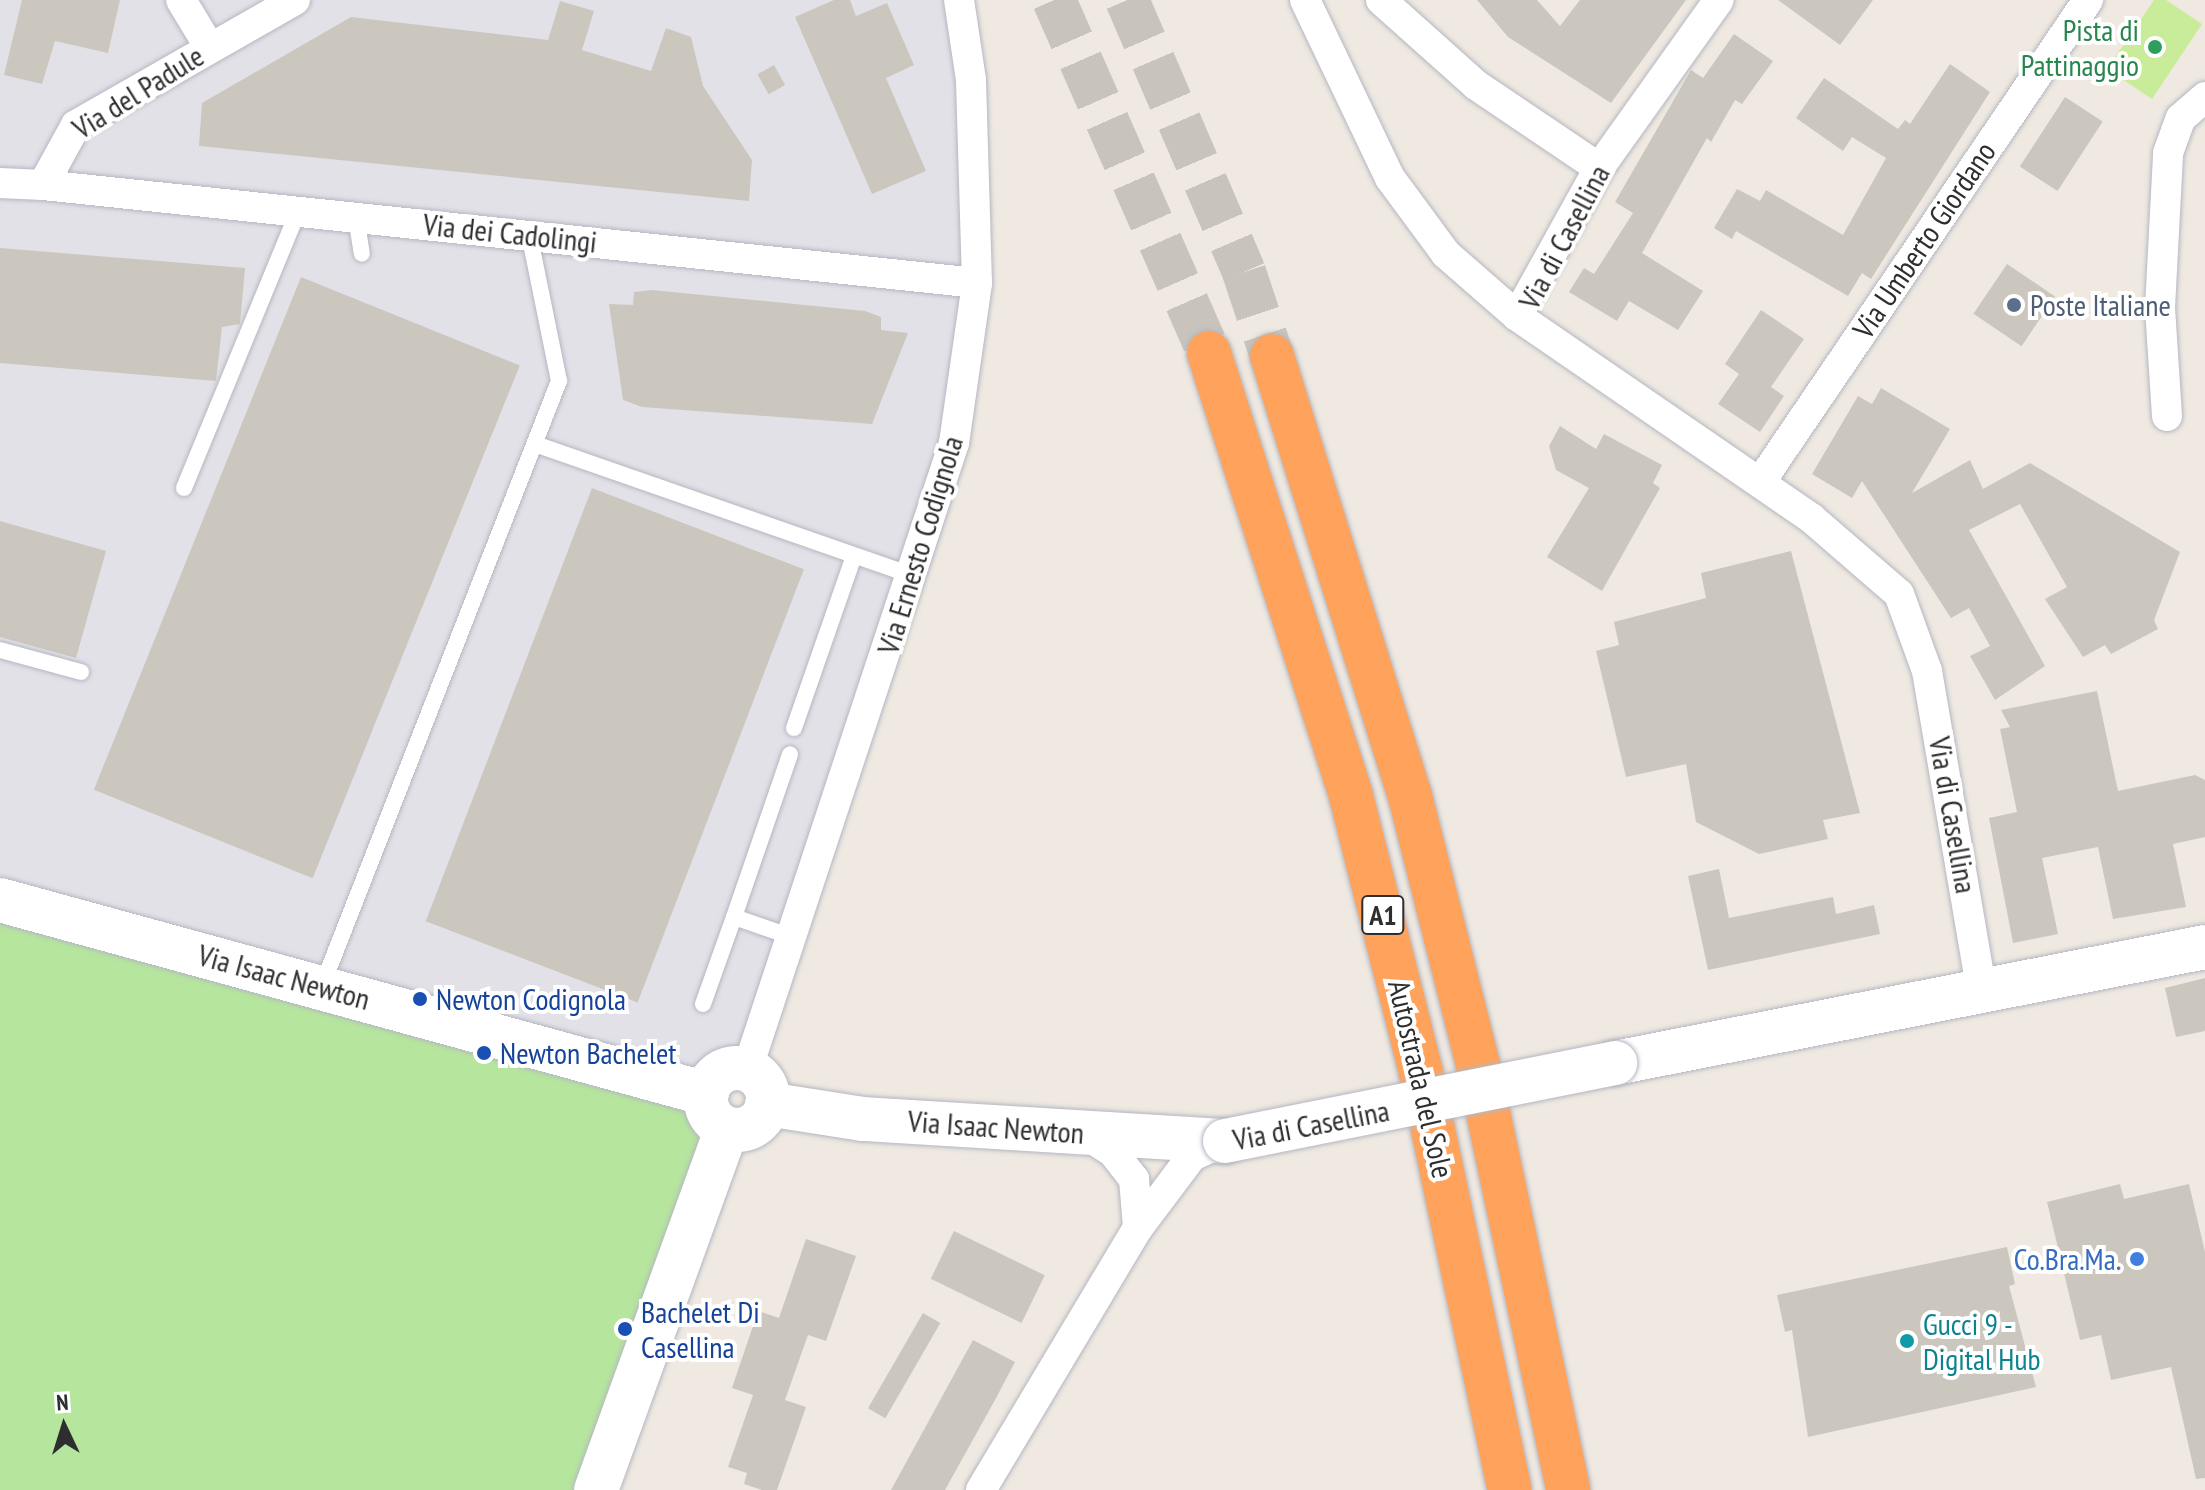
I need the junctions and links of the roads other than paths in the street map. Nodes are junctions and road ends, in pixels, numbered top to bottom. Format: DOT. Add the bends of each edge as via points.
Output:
graph roads {
  1 [pos="181,0"];
  2 [pos="295,0"];
  3 [pos="959,0"];
  4 [pos="1305,0"];
  5 [pos="1381,0"];
  6 [pos="1719,0"];
  7 [pos="2088,0"];
  8 [pos="210,48"];
  9 [pos="2205,97"];
  10 [pos="1599,168"];
  11 [pos="0,183"];
  12 [pos="43,185"];
  13 [pos="298,211"];
  14 [pos="356,217"];
  15 [pos="529,234"];
  16 [pos="362,254"];
  17 [pos="977,283"];
  18 [pos="1517,316"];
  19 [pos="1209,353"];
  20 [pos="1272,356"];
  21 [pos="2167,416"];
  22 [pos="535,444"];
  23 [pos="1761,481"];
  24 [pos="184,488"];
  25 [pos="854,556"];
  26 [pos="915,576"];
  27 [pos="0,650"];
  28 [pos="81,672"];
  29 [pos="794,728"];
  30 [pos="790,754"];
  31 [pos="0,900"];
  32 [pos="734,917"];
  33 [pos="789,936"];
  34 [pos="2205,947"];
  35 [pos="322,987"];
  36 [pos="1982,992"];
  37 [pos="703,1004"];
  38 [pos="757,1087"];
  39 [pos="717,1111"];
  40 [pos="1080,1132"];
  41 [pos="1225,1141"];
  42 [pos="1138,1228"];
  43 [pos="596,1490"];
  44 [pos="981,1490"];
  45 [pos="1510,1490"];
  46 [pos="1568,1490"];
  1 -- 8 [label="street"];
  2 -- 8 [label="street, Via del Padule"];
  3 -- 17 [label="street, Via Ernesto Codignola" via="971,80"];
  4 -- 18 [label="street" via="1363,129 1409,208 1446,254"];
  5 -- 10 [label="street" via="1476,85"];
  6 -- 10 [label="street, Via di Casellina"];
  7 -- 23 [label="street, Via Umberto Giordano"];
  8 -- 12 [label="street, Via del Padule" via="76,125"];
  9 -- 21 [label="street" via="2181,118 2168,153 2160,308"];
  10 -- 18 [label="street, Via di Casellina"];
  11 -- 12 [label="street"];
  12 -- 13 [label="street, Via dei Cadolingi"];
  13 -- 14 [label="street, Via dei Cadolingi"];
  13 -- 24 [label="lane"];
  14 -- 15 [label="street, Via dei Cadolingi"];
  14 -- 16 [label="lane"];
  15 -- 17 [label="street, Via dei Cadolingi"];
  15 -- 22 [label="lane" via="559,381"];
  17 -- 26 [label="street, Via Ernesto Codignola" via="954,443"];
  18 -- 23 [label="street, Via di Casellina"];
  19 -- 45 [label="highway, Autostrada del Sole / A1" via="1355,812"];
  20 -- 46 [label="highway, Autostrada del Sole / A1" via="1410,796 1478,1065"];
  22 -- 25 [label="lane"];
  22 -- 35 [label="lane"];
  23 -- 36 [label="street, Via di Casellina" via="1866,560 1906,607 1927,671"];
  25 -- 26 [label="lane"];
  25 -- 29 [label="lane"];
  26 -- 33 [label="street, Via Ernesto Codignola"];
  27 -- 28 [label="lane"];
  30 -- 32 [label="lane"];
  31 -- 35 [label="street, Via Isaac Newton"];
  32 -- 33 [label="lane"];
  32 -- 37 [label="lane"];
  33 -- 38 [label="street, Via Ernesto Codignola"];
  34 -- 36 [label="street"];
  35 -- 39 [label="street, Via Isaac Newton"];
  36 -- 41 [label="street, Via di Casellina, bridge"];
  38 -- 39 [label="street" via="721,1073"];
  38 -- 40 [label="street, Via Isaac Newton" via="863,1119"];
  39 -- 43 [label="street"];
  40 -- 41 [label="street, Via Isaac Newton"];
  40 -- 42 [label="street" via="1112,1151 1134,1179"];
  41 -- 42 [label="street, Via di Casellina" via="1192,1156"];
  42 -- 44 [label="street, Via di Casellina"];
}
